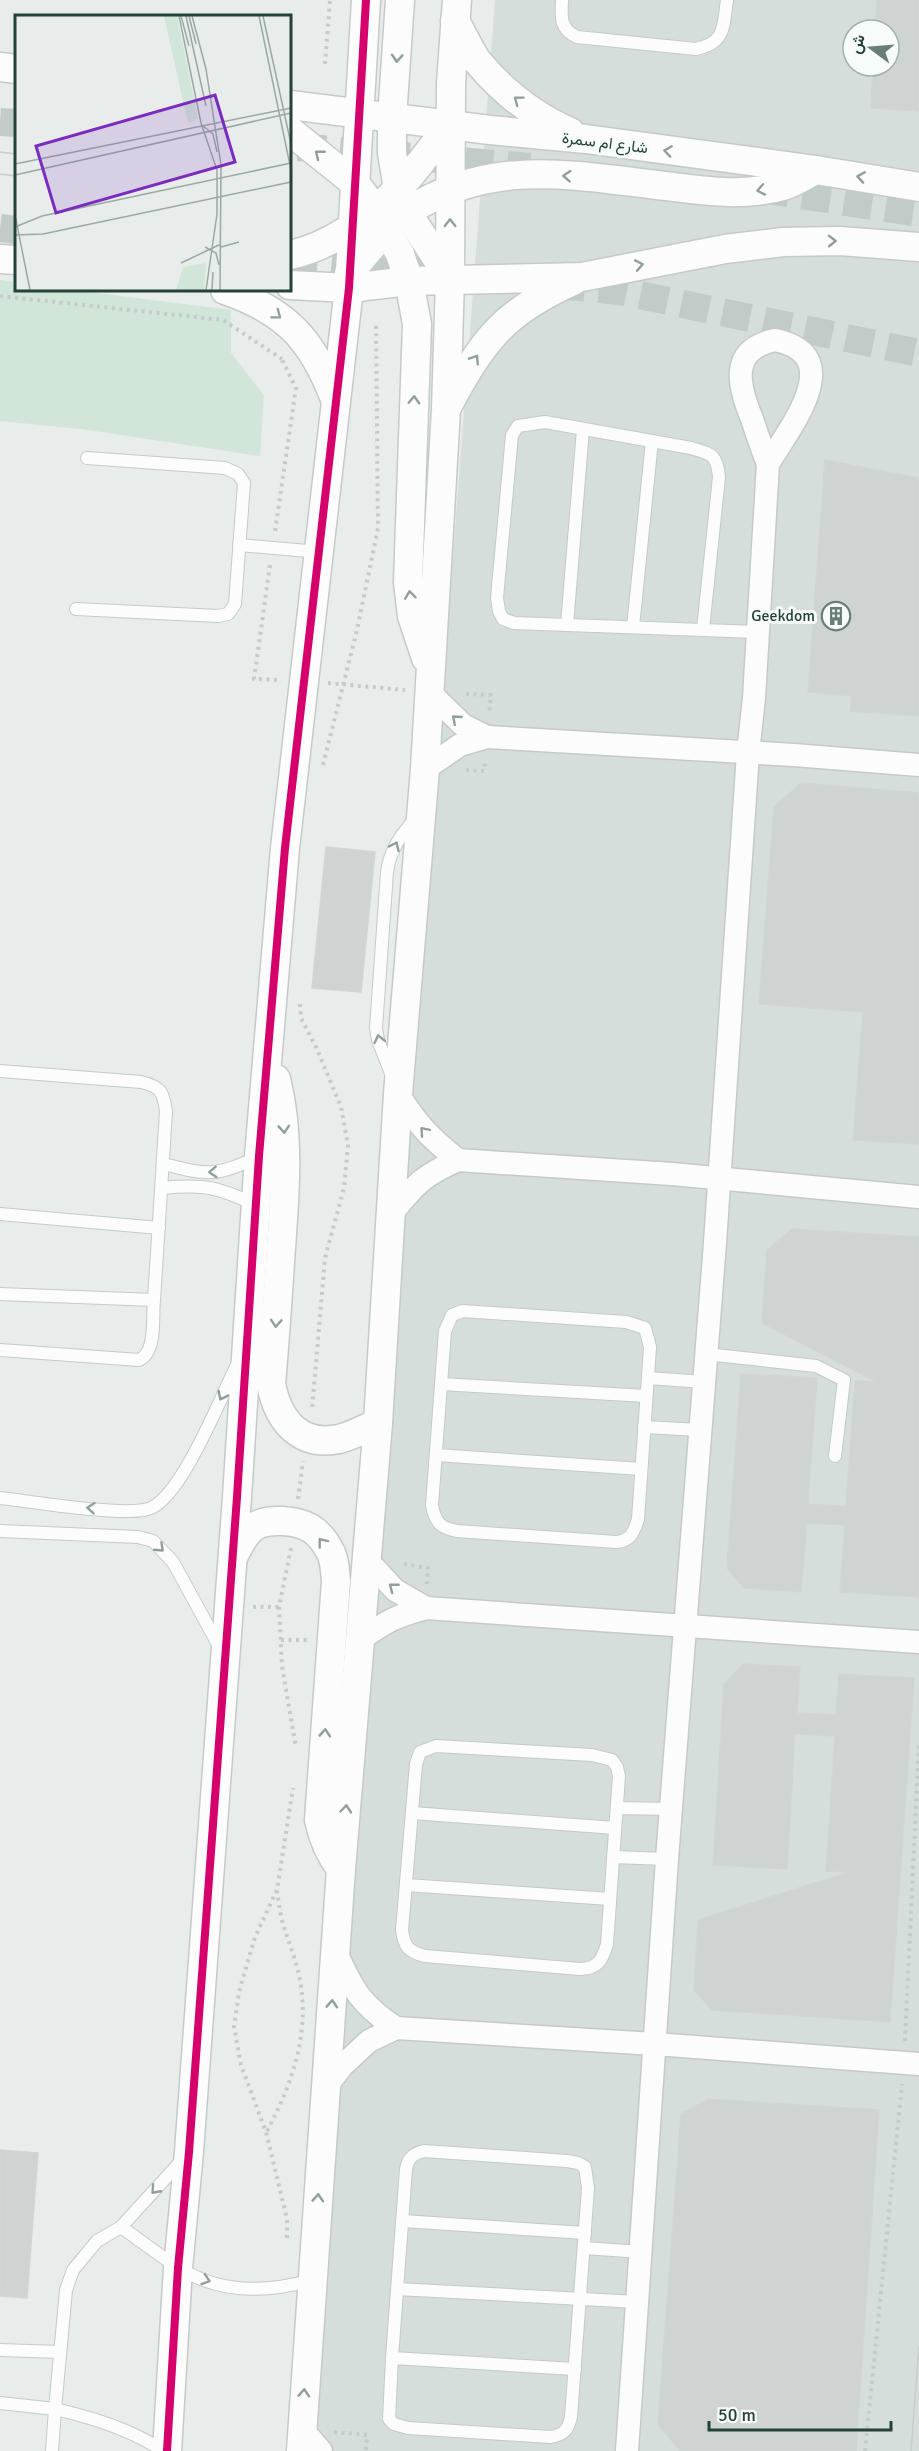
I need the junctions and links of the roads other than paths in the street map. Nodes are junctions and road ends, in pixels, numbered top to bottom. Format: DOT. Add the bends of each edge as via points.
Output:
graph roads {
  1 [pos="366,0"];
  2 [pos="400,0"];
  3 [pos="562,0"];
  4 [pos="727,0"];
  5 [pos="456,11"];
  6 [pos="0,67"];
  7 [pos="15,69"];
  8 [pos="291,105"];
  9 [pos="359,114"];
  10 [pos="392,118"];
  11 [pos="450,125"];
  12 [pos="291,131"];
  13 [pos="586,139"];
  14 [pos="816,170"];
  15 [pos="356,184"];
  16 [pos="450,188"];
  17 [pos="919,188"];
  18 [pos="384,213"];
  19 [pos="919,247"];
  20 [pos="291,255"];
  21 [pos="0,259"];
  22 [pos="15,260"];
  23 [pos="582,277"];
  24 [pos="450,279"];
  25 [pos="349,280"];
  26 [pos="409,281"];
  27 [pos="291,285"];
  28 [pos="227,291"];
  29 [pos="336,402"];
  30 [pos="446,410"];
  31 [pos="583,429"];
  32 [pos="652,441"];
  33 [pos="87,458"];
  34 [pos="768,464"];
  35 [pos="239,545"];
  36 [pos="319,552"];
  37 [pos="76,609"];
  38 [pos="567,625"];
  39 [pos="633,627"];
  40 [pos="703,629"];
  41 [pos="757,632"];
  42 [pos="430,682"];
  43 [pos="487,737"];
  44 [pos="748,753"];
  45 [pos="919,765"];
  46 [pos="425,769"];
  47 [pos="268,1051"];
  48 [pos="0,1071"];
  49 [pos="398,1094"];
  50 [pos="259,1156"];
  51 [pos="458,1160"];
  52 [pos="164,1164"];
  53 [pos="720,1179"];
  54 [pos="163,1188"];
  55 [pos="919,1197"];
  56 [pos="256,1205"];
  57 [pos="392,1213"];
  58 [pos="0,1214"];
  59 [pos="159,1228"];
  60 [pos="0,1294"];
  61 [pos="154,1300"];
  62 [pos="248,1343"];
  63 [pos="0,1350"];
  64 [pos="706,1354"];
  65 [pos="648,1377"];
  66 [pos="704,1382"];
  67 [pos="441,1384"];
  68 [pos="646,1396"];
  69 [pos="378,1423"];
  70 [pos="644,1427"];
  71 [pos="700,1430"];
  72 [pos="436,1455"];
  73 [pos="835,1456"];
  74 [pos="642,1469"];
  75 [pos="0,1497"];
  76 [pos="0,1531"];
  77 [pos="232,1558"];
  78 [pos="366,1559"];
  79 [pos="426,1608"];
  80 [pos="684,1626"];
  81 [pos="360,1640"];
  82 [pos="919,1641"];
  83 [pos="225,1658"];
  84 [pos="617,1808"];
  85 [pos="671,1809"];
  86 [pos="412,1813"];
  87 [pos="615,1828"];
  88 [pos="613,1857"];
  89 [pos="667,1859"];
  90 [pos="341,1869"];
  91 [pos="406,1885"];
  92 [pos="610,1899"];
  93 [pos="336,1952"];
  94 [pos="396,2028"];
  95 [pos="655,2044"];
  96 [pos="912,2063"];
  97 [pos="326,2087"];
  98 [pos="189,2152"];
  99 [pos="402,2220"];
  100 [pos="121,2228"];
  101 [pos="585,2233"];
  102 [pos="584,2248"];
  103 [pos="641,2252"];
  104 [pos="178,2268"];
  105 [pos="312,2279"];
  106 [pos="397,2289"];
  107 [pos="580,2299"];
  108 [pos="638,2302"];
  109 [pos="0,2350"];
  110 [pos="60,2352"];
  111 [pos="392,2358"];
  112 [pos="575,2369"];
  113 [pos="0,2403"];
  114 [pos="55,2409"];
  115 [pos="301,2440"];
  116 [pos="52,2451"];
  117 [pos="165,2451"];
  118 [pos="321,2451"];
  119 [pos="627,2451"];
  1 -- 9 [label="street"];
  2 -- 10 [label="street, one-way"];
  3 -- 4 [label="lane" via="562,22 577,37 696,48 718,40"];
  5 -- 11 [label="street"];
  13 -- 5 [label="street, one-way" via="545,120 505,90 477,60"];
  6 -- 7 [label="street"];
  8 -- 9 [label="street, شارع ام سمرة"];
  9 -- 10 [label="street, شارع ام سمرة"];
  9 -- 15 [label="street"];
  10 -- 11 [label="street, شارع ام سمرة"];
  10 -- 18 [label="street"];
  11 -- 13 [label="street, شارع ام سمرة"];
  11 -- 16 [label="street"];
  11 -- 18 [label="street"];
  15 -- 12 [label="street, one-way"];
  14 -- 13 [label="street, شارع ام سمرة, one-way"];
  14 -- 16 [label="street, one-way" via="785,185 752,192 713,192 536,174 488,177"];
  17 -- 14 [label="street, شارع ام سمرة, one-way"];
  15 -- 18 [label="street"];
  16 -- 18 [label="street"];
  24 -- 16 [label="street, one-way"];
  18 -- 20 [label="street" via="309,251"];
  18 -- 24 [label="street"];
  18 -- 25 [label="street"];
  18 -- 26 [label="street"];
  23 -- 19 [label="street, one-way" via="783,242 840,240"];
  21 -- 22 [label="street"];
  23 -- 24 [label="street"];
  30 -- 23 [label="street, one-way" via="484,345 512,315"];
  24 -- 26 [label="street"];
  24 -- 30 [label="street"];
  25 -- 26 [label="street"];
  25 -- 27 [label="street"];
  25 -- 29 [label="street"];
  42 -- 26 [label="street, one-way" via="412,615 408,582 417,324"];
  28 -- 29 [label="street, one-way" via="268,308 305,340 324,369"];
  29 -- 36 [label="street"];
  30 -- 42 [label="street"];
  31 -- 32 [label="lane"];
  31 -- 38 [label="lane"];
  31 -- 38 [label="lane" via="529,423 518,426 512,435 497,598 503,619"];
  32 -- 39 [label="lane"];
  32 -- 40 [label="lane" via="711,454 718,463"];
  33 -- 35 [label="lane" via="225,468 238,474 244,483"];
  34 -- 34 [label="street" via="808,398 811,372 799,349 775,340 751,350 741,373 743,399"];
  34 -- 41 [label="street"];
  35 -- 36 [label="lane"];
  35 -- 37 [label="lane" via="234,604 228,614"];
  36 -- 47 [label="street" via="285,848"];
  38 -- 39 [label="lane"];
  39 -- 40 [label="lane"];
  40 -- 41 [label="lane"];
  41 -- 44 [label="street"];
  43 -- 42 [label="street, one-way" via="463,725"];
  42 -- 46 [label="street"];
  43 -- 44 [label="street"];
  43 -- 46 [label="street" via="460,745"];
  44 -- 45 [label="street"];
  44 -- 53 [label="street"];
  49 -- 46 [label="street, one-way"];
  47 -- 50 [label="street"];
  47 -- 69 [label="street, one-way" via="283,1121 285,1156 271,1384 275,1404 285,1421 300,1434 319,1440 339,1439"];
  48 -- 52 [label="lane" via="155,1086 164,1095 166,1111"];
  51 -- 49 [label="street, one-way" via="418,1125"];
  49 -- 57 [label="street"];
  50 -- 52 [label="lane, one-way" via="219,1173"];
  50 -- 56 [label="street"];
  51 -- 53 [label="street"];
  51 -- 57 [label="street" via="419,1180"];
  52 -- 54 [label="lane"];
  53 -- 55 [label="street"];
  53 -- 64 [label="street"];
  54 -- 56 [label="lane" via="202,1185"];
  54 -- 59 [label="lane"];
  56 -- 62 [label="street"];
  57 -- 69 [label="street"];
  58 -- 59 [label="lane"];
  59 -- 61 [label="lane"];
  60 -- 61 [label="lane"];
  61 -- 63 [label="lane" via="150,1349 139,1360"];
  62 -- 75 [label="lane, one-way" via="183,1474 167,1496 152,1507 117,1510"];
  62 -- 77 [label="street"];
  64 -- 66 [label="street"];
  64 -- 73 [label="lane" via="816,1366 844,1380"];
  65 -- 66 [label="lane"];
  65 -- 67 [label="lane" via="648,1337 645,1328 637,1325 463,1311 452,1315 447,1324"];
  65 -- 68 [label="lane"];
  66 -- 71 [label="street"];
  67 -- 68 [label="lane"];
  67 -- 72 [label="lane"];
  68 -- 70 [label="lane"];
  69 -- 78 [label="street"];
  70 -- 71 [label="lane"];
  70 -- 74 [label="lane"];
  71 -- 80 [label="street"];
  72 -- 74 [label="lane"];
  72 -- 74 [label="lane" via="432,1505 440,1525 458,1531 514,1535 624,1541 631,1537 638,1519"];
  76 -- 83 [label="lane, one-way" via="138,1537 153,1541 172,1562"];
  77 -- 83 [label="street"];
  90 -- 77 [label="street, one-way" via="330,1855 319,1820 336,1581 332,1556 311,1528 275,1521 256,1526 241,1540"];
  79 -- 78 [label="street, one-way" via="390,1586"];
  78 -- 81 [label="street"];
  79 -- 80 [label="street"];
  79 -- 81 [label="street" via="398,1615"];
  80 -- 82 [label="street"];
  80 -- 85 [label="street"];
  90 -- 81 [label="street, one-way"];
  83 -- 98 [label="street"];
  84 -- 85 [label="lane"];
  84 -- 86 [label="lane" via="619,1776 612,1760 592,1755 436,1746 420,1752 417,1758"];
  84 -- 87 [label="lane"];
  85 -- 89 [label="street"];
  86 -- 87 [label="lane"];
  86 -- 91 [label="lane"];
  87 -- 88 [label="lane"];
  88 -- 89 [label="lane"];
  88 -- 92 [label="lane"];
  89 -- 95 [label="street"];
  90 -- 93 [label="street"];
  91 -- 92 [label="lane"];
  91 -- 92 [label="lane" via="402,1930 404,1943 414,1954 580,1968 600,1963 607,1944"];
  93 -- 94 [label="street" via="352,1988 376,2014"];
  97 -- 93 [label="street, one-way"];
  94 -- 95 [label="street"];
  94 -- 97 [label="street" via="369,2041"];
  95 -- 96 [label="street"];
  95 -- 103 [label="street"];
  105 -- 97 [label="street, one-way"];
  98 -- 100 [label="lane, one-way"];
  98 -- 104 [label="street"];
  99 -- 101 [label="lane"];
  99 -- 101 [label="lane" via="407,2161 424,2151 578,2163 585,2167 588,2177"];
  99 -- 106 [label="lane"];
  100 -- 104 [label="lane"];
  100 -- 110 [label="lane" via="97,2241 72,2270 66,2290"];
  101 -- 102 [label="lane"];
  102 -- 103 [label="lane"];
  102 -- 107 [label="lane"];
  103 -- 108 [label="street"];
  104 -- 105 [label="lane, one-way" via="197,2278 244,2289 270,2290"];
  104 -- 117 [label="street"];
  115 -- 105 [label="street, one-way"];
  106 -- 107 [label="lane"];
  106 -- 111 [label="lane"];
  107 -- 108 [label="lane"];
  107 -- 112 [label="lane"];
  108 -- 119 [label="street"];
  109 -- 110 [label="lane"];
  110 -- 114 [label="lane"];
  111 -- 112 [label="lane"];
  111 -- 112 [label="lane" via="389,2409 394,2424 550,2437 565,2432 569,2426"];
  113 -- 114 [label="lane"];
  114 -- 116 [label="lane"];
  114 -- 117 [label="lane" via="98,2419"];
  115 -- 118 [label="street"];
}
